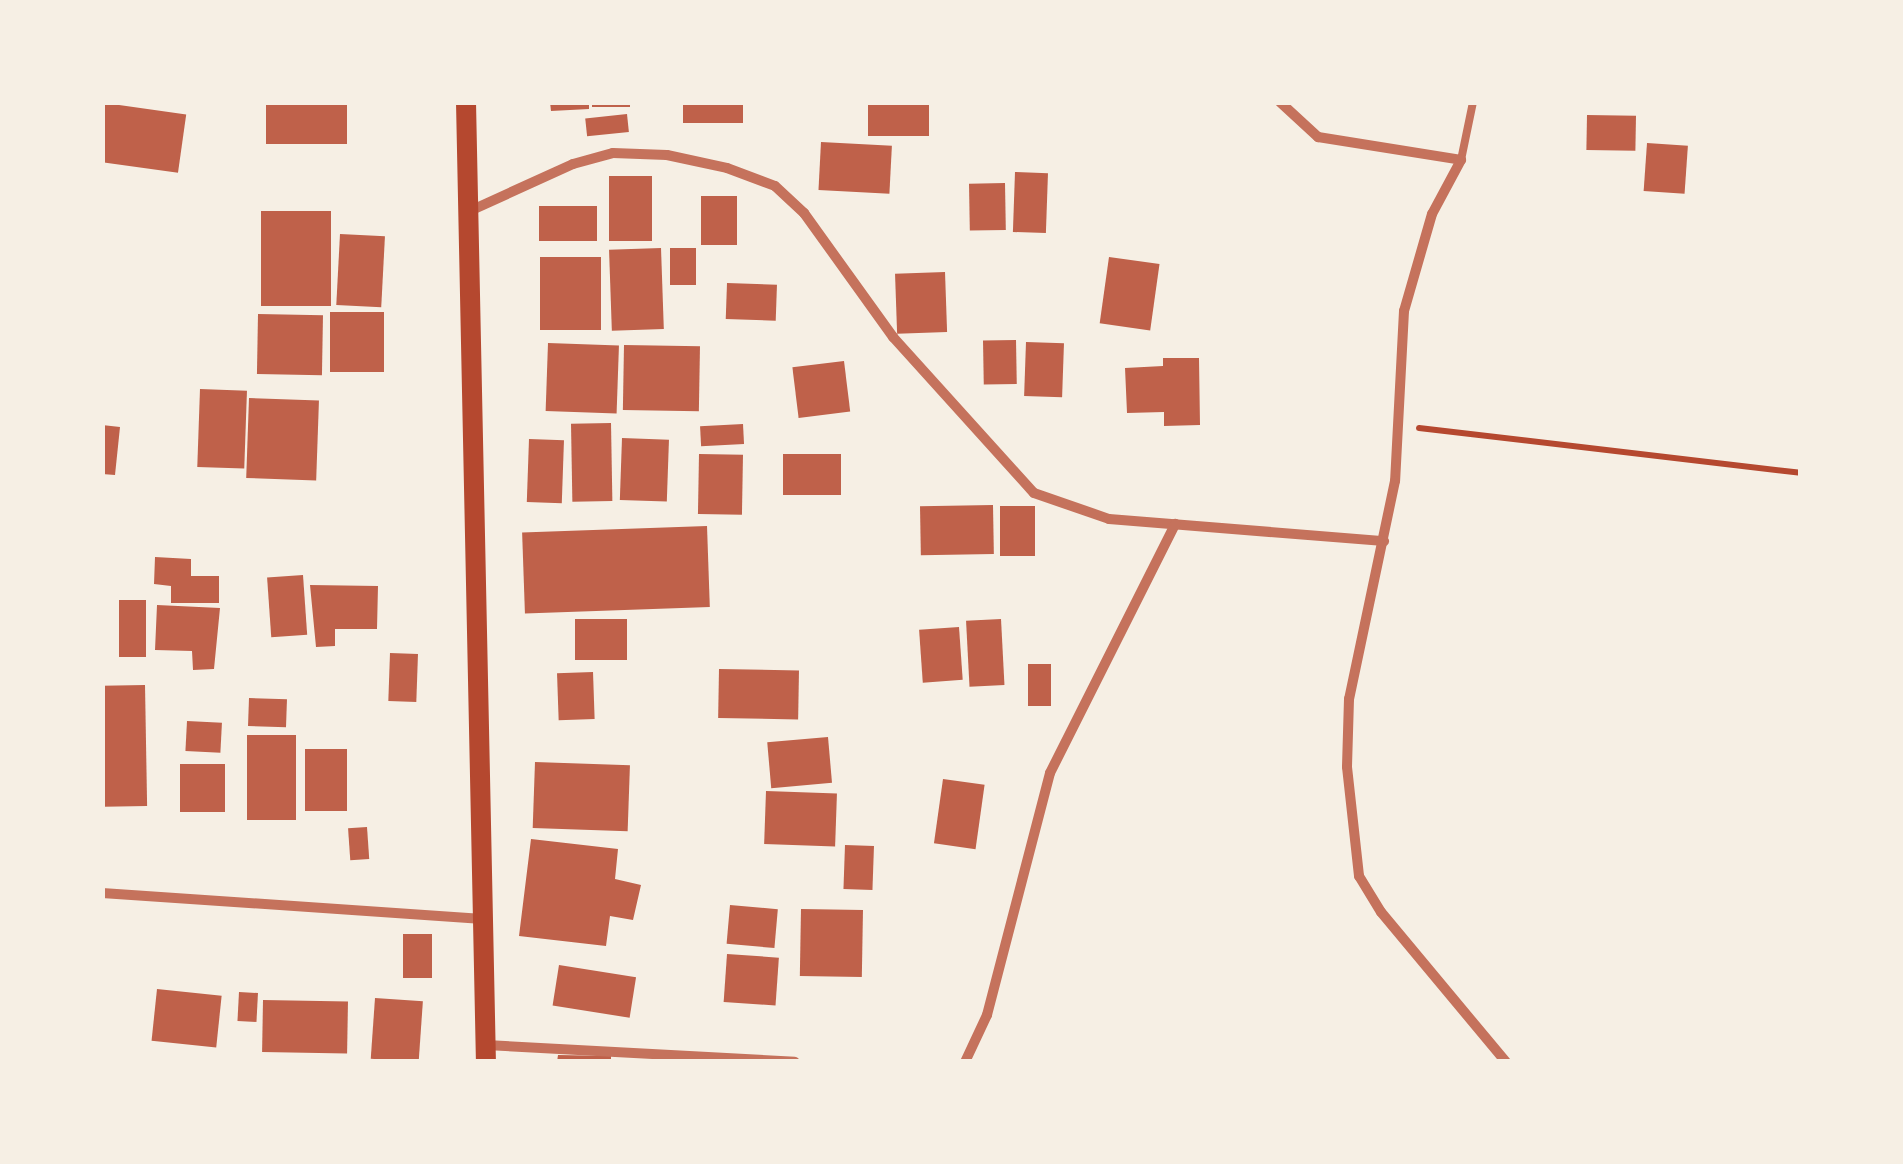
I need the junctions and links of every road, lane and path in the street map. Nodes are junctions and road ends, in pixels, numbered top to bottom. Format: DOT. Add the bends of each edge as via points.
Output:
graph roads {
  1 [pos="466,102"];
  2 [pos="1280,102"];
  3 [pos="1472,102"];
  4 [pos="1461,160"];
  5 [pos="472,210"];
  6 [pos="1398,426"];
  7 [pos="1800,473"];
  8 [pos="1176,524"];
  9 [pos="1384,541"];
  10 [pos="102,893"];
  11 [pos="479,920"];
  12 [pos="485,1053"];
  13 [pos="795,1062"];
  14 [pos="966,1062"];
  15 [pos="1506,1062"];
  1 -- 5 [label="main road"];
  2 -- 4 [label="street" via="1318,137"];
  3 -- 4 [label="lane"];
  4 -- 6 [label="street" via="1432,214 1404,312"];
  5 -- 8 [label="street" via="613,153 667,155 775,186 804,213 893,337 1034,493 1110,519"];
  5 -- 11 [label="main road"];
  6 -- 7 [label="path"];
  6 -- 9 [label="street"];
  8 -- 9 [label="street"];
  8 -- 14 [label="street" via="1050,773 986,1014"];
  9 -- 15 [label="street" via="1349,699 1351,830 1360,876 1381,912"];
  10 -- 11 [label="street"];
  11 -- 12 [label="main road"];
  12 -- 13 [label="street"];
}
